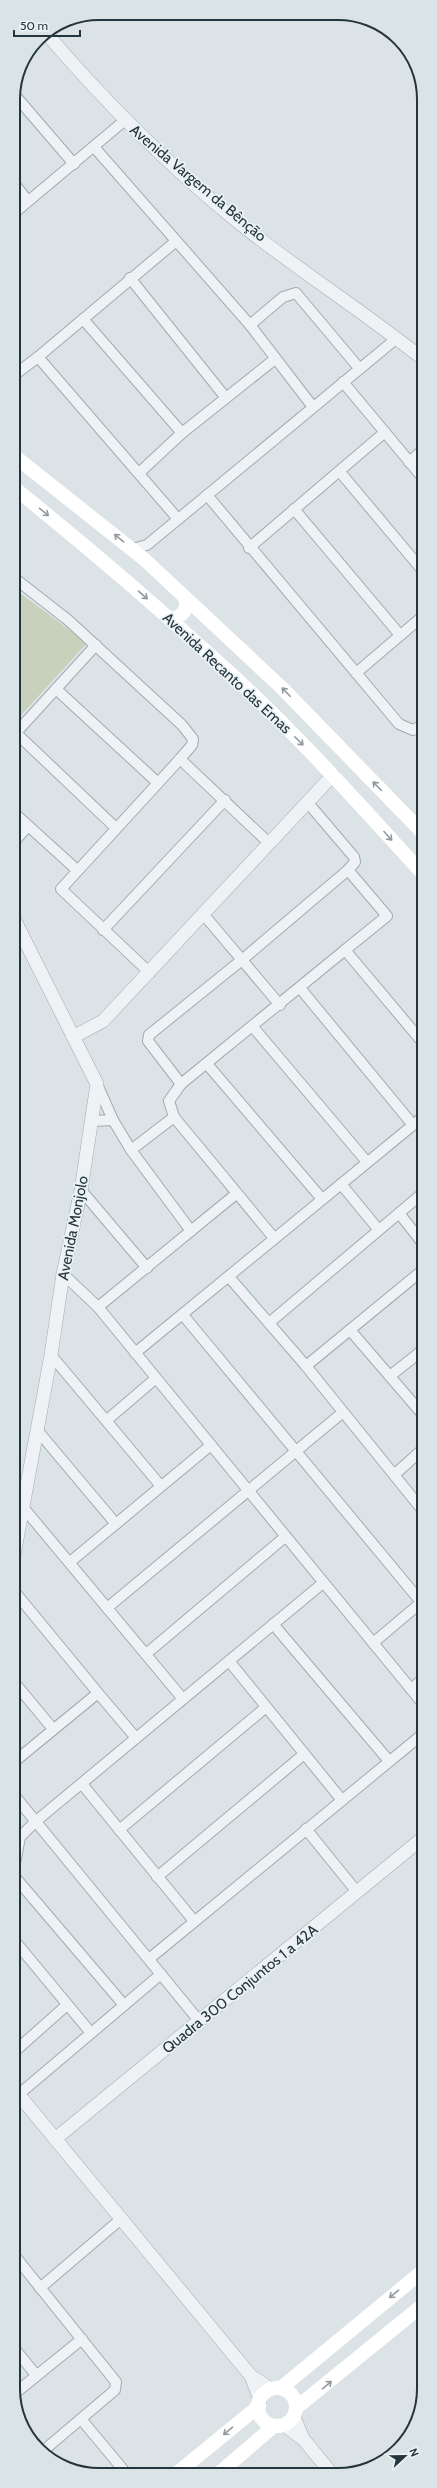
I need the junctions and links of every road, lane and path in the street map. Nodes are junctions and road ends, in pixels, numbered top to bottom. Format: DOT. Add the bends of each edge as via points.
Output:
graph roads {
  1 [pos="50,37"];
  2 [pos="20,101"];
  3 [pos="124,121"];
  4 [pos="94,147"];
  5 [pos="74,164"];
  6 [pos="20,191"];
  7 [pos="28,201"];
  8 [pos="20,208"];
  9 [pos="175,242"];
  10 [pos="130,278"];
  11 [pos="83,319"];
  12 [pos="250,325"];
  13 [pos="397,338"];
  14 [pos="417,354"];
  15 [pos="38,358"];
  16 [pos="275,358"];
  17 [pos="359,368"];
  18 [pos="20,371"];
  19 [pos="343,382"];
  20 [pos="226,398"];
  21 [pos="313,407"];
  22 [pos="385,432"];
  23 [pos="182,433"];
  24 [pos="417,455"];
  25 [pos="20,461"];
  26 [pos="409,462"];
  27 [pos="417,471"];
  28 [pos="340,472"];
  29 [pos="139,473"];
  30 [pos="20,493"];
  31 [pos="207,495"];
  32 [pos="294,509"];
  33 [pos="178,519"];
  34 [pos="147,545"];
  35 [pos="249,548"];
  36 [pos="132,549"];
  37 [pos="144,559"];
  38 [pos="417,564"];
  39 [pos="20,583"];
  40 [pos="185,598"];
  41 [pos="170,619"];
  42 [pos="417,621"];
  43 [pos="400,635"];
  44 [pos="234,644"];
  45 [pos="96,645"];
  46 [pos="213,658"];
  47 [pos="356,673"];
  48 [pos="56,689"];
  49 [pos="20,728"];
  50 [pos="417,729"];
  51 [pos="20,740"];
  52 [pos="180,759"];
  53 [pos="333,775"];
  54 [pos="158,783"];
  55 [pos="225,800"];
  56 [pos="308,803"];
  57 [pos="20,819"];
  58 [pos="28,826"];
  59 [pos="417,827"];
  60 [pos="116,828"];
  61 [pos="20,835"];
  62 [pos="270,844"];
  63 [pos="417,867"];
  64 [pos="77,870"];
  65 [pos="348,870"];
  66 [pos="204,915"];
  67 [pos="103,930"];
  68 [pos="20,931"];
  69 [pos="345,950"];
  70 [pos="243,959"];
  71 [pos="150,973"];
  72 [pos="300,988"];
  73 [pos="280,1005"];
  74 [pos="253,1027"];
  75 [pos="417,1036"];
  76 [pos="73,1037"];
  77 [pos="206,1064"];
  78 [pos="97,1084"];
  79 [pos="181,1084"];
  80 [pos="174,1117"];
  81 [pos="113,1120"];
  82 [pos="93,1121"];
  83 [pos="417,1122"];
  84 [pos="413,1125"];
  85 [pos="130,1150"];
  86 [pos="367,1162"];
  87 [pos="341,1184"];
  88 [pos="81,1190"];
  89 [pos="236,1194"];
  90 [pos="417,1198"];
  91 [pos="322,1199"];
  92 [pos="399,1213"];
  93 [pos="378,1229"];
  94 [pos="191,1231"];
  95 [pos="417,1236"];
  96 [pos="274,1238"];
  97 [pos="147,1268"];
  98 [pos="63,1274"];
  99 [pos="417,1275"];
  100 [pos="229,1277"];
  101 [pos="98,1307"];
  102 [pos="184,1315"];
  103 [pos="269,1323"];
  104 [pos="350,1330"];
  105 [pos="135,1353"];
  106 [pos="51,1355"];
  107 [pos="417,1355"];
  108 [pos="306,1366"];
  109 [pos="390,1376"];
  110 [pos="155,1379"];
  111 [pos="417,1408"];
  112 [pos="342,1413"];
  113 [pos="106,1420"];
  114 [pos="36,1430"];
  115 [pos="211,1446"];
  116 [pos="296,1452"];
  117 [pos="417,1454"];
  118 [pos="394,1475"];
  119 [pos="160,1485"];
  120 [pos="248,1492"];
  121 [pos="417,1503"];
  122 [pos="22,1506"];
  123 [pos="20,1518"];
  124 [pos="116,1524"];
  125 [pos="285,1537"];
  126 [pos="70,1562"];
  127 [pos="323,1583"];
  128 [pos="417,1594"];
  129 [pos="20,1598"];
  130 [pos="417,1606"];
  131 [pos="107,1608"];
  132 [pos="273,1624"];
  133 [pos="374,1643"];
  134 [pos="146,1654"];
  135 [pos="229,1661"];
  136 [pos="417,1684"];
  137 [pos="20,1689"];
  138 [pos="411,1689"];
  139 [pos="98,1693"];
  140 [pos="417,1696"];
  141 [pos="184,1699"];
  142 [pos="265,1708"];
  143 [pos="53,1729"];
  144 [pos="136,1738"];
  145 [pos="417,1739"];
  146 [pos="303,1755"];
  147 [pos="20,1757"];
  148 [pos="389,1761"];
  149 [pos="82,1784"];
  150 [pos="341,1800"];
  151 [pos="20,1803"];
  152 [pos="35,1822"];
  153 [pos="306,1829"];
  154 [pos="119,1830"];
  155 [pos="20,1834"];
  156 [pos="417,1843"];
  157 [pos="157,1877"];
  158 [pos="20,1883"];
  159 [pos="357,1892"];
  160 [pos="194,1921"];
  161 [pos="20,1947"];
  162 [pos="149,1959"];
  163 [pos="161,1974"];
  164 [pos="67,2005"];
  165 [pos="124,2005"];
  166 [pos="200,2022"];
  167 [pos="91,2033"];
  168 [pos="20,2047"];
  169 [pos="20,2089"];
  170 [pos="20,2097"];
  171 [pos="55,2139"];
  172 [pos="121,2219"];
  173 [pos="20,2263"];
  174 [pos="417,2276"];
  175 [pos="40,2288"];
  176 [pos="417,2310"];
  177 [pos="82,2339"];
  178 [pos="20,2355"];
  179 [pos="36,2375"];
  180 [pos="251,2376"];
  181 [pos="20,2389"];
  182 [pos="276,2389"];
  183 [pos="259,2403"];
  184 [pos="81,2419"];
  185 [pos="287,2419"];
  186 [pos="47,2448"];
  187 [pos="121,2468"];
  188 [pos="183,2468"];
  189 [pos="226,2468"];
  190 [pos="327,2468"];
  1 -- 3 [label="street, Avenida Vargem da Bênção"];
  2 -- 5 [label="street"];
  3 -- 4 [label="street"];
  3 -- 13 [label="street, Avenida Vargem da Bênção" via="239,222"];
  4 -- 5 [label="street"];
  4 -- 9 [label="street"];
  5 -- 7 [label="street"];
  6 -- 7 [label="street"];
  7 -- 8 [label="street"];
  9 -- 10 [label="street"];
  9 -- 12 [label="street"];
  10 -- 11 [label="street"];
  10 -- 20 [label="street"];
  11 -- 15 [label="street"];
  11 -- 23 [label="street"];
  12 -- 16 [label="street"];
  12 -- 17 [label="street" via="283,297 296,293"];
  13 -- 14 [label="street, Avenida Vargem da Bênção"];
  13 -- 17 [label="street"];
  15 -- 18 [label="street"];
  15 -- 29 [label="street"];
  16 -- 20 [label="street"];
  16 -- 21 [label="street"];
  17 -- 19 [label="street"];
  19 -- 21 [label="street"];
  19 -- 22 [label="street"];
  20 -- 23 [label="street"];
  21 -- 31 [label="street"];
  22 -- 26 [label="street"];
  22 -- 28 [label="street"];
  23 -- 29 [label="street"];
  24 -- 26 [label="street"];
  36 -- 25 [label="main road, Avenida Recanto das Emas, one-way"];
  26 -- 27 [label="street"];
  28 -- 32 [label="street"];
  28 -- 38 [label="street"];
  29 -- 33 [label="street"];
  30 -- 41 [label="main road, Avenida Recanto das Emas, one-way"];
  31 -- 33 [label="street"];
  31 -- 35 [label="street"];
  32 -- 35 [label="street"];
  32 -- 43 [label="street"];
  33 -- 34 [label="street"];
  34 -- 36 [label="street"];
  34 -- 37 [label="street"];
  35 -- 47 [label="street"];
  36 -- 37 [label="main road, Avenida Recanto das Emas"];
  37 -- 40 [label="main road, Avenida Recanto das Emas"];
  39 -- 45 [label="street"];
  40 -- 41 [label="main road" via="187,604 182,615"];
  40 -- 44 [label="main road, Avenida Recanto das Emas"];
  41 -- 46 [label="main road, Avenida Recanto das Emas"];
  42 -- 43 [label="street"];
  43 -- 47 [label="street"];
  44 -- 46 [label="main road" via="222,647"];
  59 -- 44 [label="main road, Avenida Recanto das Emas, one-way" via="282,688"];
  45 -- 48 [label="street"];
  45 -- 52 [label="street" via="192,736 192,745"];
  46 -- 53 [label="main road, Avenida Recanto das Emas, one-way"];
  47 -- 50 [label="street" via="399,724 413,730"];
  48 -- 49 [label="street"];
  48 -- 54 [label="street"];
  51 -- 60 [label="street"];
  52 -- 54 [label="street"];
  52 -- 55 [label="street"];
  53 -- 56 [label="street"];
  53 -- 63 [label="main road, Avenida Recanto das Emas, one-way"];
  54 -- 60 [label="street"];
  55 -- 62 [label="street"];
  55 -- 67 [label="street"];
  56 -- 62 [label="street"];
  56 -- 65 [label="street" via="354,857 355,862"];
  57 -- 58 [label="street"];
  58 -- 61 [label="street"];
  58 -- 64 [label="street"];
  60 -- 64 [label="street"];
  62 -- 66 [label="street"];
  64 -- 67 [label="street" via="62,889"];
  65 -- 69 [label="street" via="387,916"];
  65 -- 70 [label="street"];
  66 -- 70 [label="street"];
  66 -- 71 [label="street"];
  67 -- 71 [label="street"];
  68 -- 76 [label="street"];
  69 -- 72 [label="street"];
  69 -- 75 [label="street"];
  70 -- 73 [label="street"];
  70 -- 79 [label="street" via="148,1037 148,1041"];
  71 -- 76 [label="street" via="103,1022"];
  72 -- 73 [label="street"];
  72 -- 84 [label="street"];
  73 -- 74 [label="street"];
  74 -- 77 [label="street"];
  74 -- 86 [label="street"];
  76 -- 78 [label="street"];
  77 -- 79 [label="street"];
  77 -- 91 [label="street"];
  78 -- 81 [label="street"];
  78 -- 82 [label="street, Avenida Monjolo"];
  79 -- 80 [label="street" via="168,1101"];
  80 -- 85 [label="street"];
  80 -- 89 [label="street"];
  81 -- 82 [label="street"];
  81 -- 85 [label="street"];
  82 -- 88 [label="street, Avenida Monjolo"];
  83 -- 84 [label="street"];
  84 -- 86 [label="street"];
  85 -- 94 [label="street"];
  86 -- 87 [label="street"];
  87 -- 91 [label="street"];
  87 -- 93 [label="street"];
  88 -- 97 [label="street"];
  88 -- 98 [label="street, Avenida Monjolo"];
  89 -- 94 [label="street"];
  89 -- 96 [label="street"];
  90 -- 92 [label="street"];
  91 -- 96 [label="street"];
  92 -- 93 [label="street"];
  92 -- 95 [label="street"];
  93 -- 103 [label="street"];
  94 -- 97 [label="street"];
  96 -- 100 [label="street"];
  97 -- 101 [label="street"];
  98 -- 101 [label="street"];
  98 -- 106 [label="street, Avenida Monjolo"];
  99 -- 104 [label="street"];
  100 -- 102 [label="street"];
  100 -- 103 [label="street"];
  101 -- 105 [label="street"];
  102 -- 105 [label="street"];
  102 -- 116 [label="street"];
  103 -- 108 [label="street"];
  104 -- 108 [label="street"];
  104 -- 109 [label="street"];
  105 -- 110 [label="street"];
  106 -- 113 [label="street"];
  106 -- 114 [label="street, Avenida Monjolo"];
  107 -- 109 [label="street"];
  108 -- 112 [label="street"];
  109 -- 111 [label="street"];
  110 -- 113 [label="street"];
  110 -- 115 [label="street"];
  112 -- 116 [label="street"];
  112 -- 118 [label="street"];
  113 -- 119 [label="street"];
  114 -- 122 [label="street, Avenida Monjolo"];
  114 -- 124 [label="street"];
  115 -- 119 [label="street"];
  115 -- 120 [label="street"];
  116 -- 120 [label="street"];
  116 -- 128 [label="street"];
  117 -- 118 [label="street"];
  118 -- 121 [label="street"];
  119 -- 124 [label="street"];
  120 -- 125 [label="street"];
  120 -- 131 [label="street"];
  122 -- 123 [label="street, Avenida Monjolo"];
  122 -- 126 [label="street"];
  124 -- 126 [label="street"];
  125 -- 127 [label="street"];
  125 -- 134 [label="street"];
  126 -- 131 [label="street"];
  127 -- 132 [label="street"];
  127 -- 133 [label="street"];
  129 -- 139 [label="street"];
  130 -- 133 [label="street"];
  131 -- 134 [label="street"];
  132 -- 135 [label="street"];
  132 -- 148 [label="street"];
  133 -- 138 [label="street"];
  134 -- 141 [label="street"];
  135 -- 141 [label="street"];
  135 -- 142 [label="street"];
  136 -- 138 [label="street"];
  137 -- 143 [label="street"];
  138 -- 140 [label="street"];
  139 -- 143 [label="street"];
  139 -- 144 [label="street"];
  141 -- 144 [label="street"];
  142 -- 146 [label="street"];
  142 -- 154 [label="street"];
  143 -- 147 [label="street"];
  144 -- 149 [label="street"];
  145 -- 148 [label="street"];
  146 -- 150 [label="street"];
  146 -- 157 [label="street"];
  148 -- 150 [label="street"];
  149 -- 152 [label="street"];
  149 -- 154 [label="street"];
  150 -- 153 [label="street"];
  151 -- 152 [label="street"];
  152 -- 155 [label="street"];
  152 -- 162 [label="street"];
  153 -- 159 [label="street"];
  153 -- 160 [label="street"];
  154 -- 157 [label="street"];
  156 -- 159 [label="street, Quadra 300 Conjuntos 1 a 42A"];
  157 -- 160 [label="street"];
  158 -- 165 [label="street"];
  159 -- 166 [label="street, Quadra 300 Conjuntos 1 a 42A"];
  160 -- 162 [label="street"];
  161 -- 164 [label="street"];
  162 -- 163 [label="street"];
  163 -- 165 [label="street"];
  163 -- 166 [label="street"];
  164 -- 167 [label="street"];
  164 -- 168 [label="street"];
  165 -- 167 [label="street"];
  166 -- 171 [label="street, Quadra 300 Conjuntos 1 a 42A"];
  167 -- 169 [label="street"];
  170 -- 171 [label="street"];
  171 -- 172 [label="street"];
  172 -- 175 [label="street"];
  172 -- 180 [label="street"];
  173 -- 175 [label="street"];
  174 -- 182 [label="main road, one-way"];
  175 -- 177 [label="street"];
  185 -- 176 [label="main road, one-way"];
  177 -- 179 [label="street"];
  177 -- 184 [label="street" via="115,2378 117,2386"];
  178 -- 179 [label="street"];
  179 -- 181 [label="street"];
  180 -- 182 [label="street"];
  180 -- 183 [label="street"];
  182 -- 183 [label="main road" via="264,2394"];
  182 -- 185 [label="main road" via="292,2394"];
  183 -- 185 [label="main road" via="264,2420"];
  183 -- 188 [label="main road, one-way"];
  184 -- 186 [label="street"];
  184 -- 187 [label="street"];
  185 -- 189 [label="main road"];
  185 -- 190 [label="street"];
}
